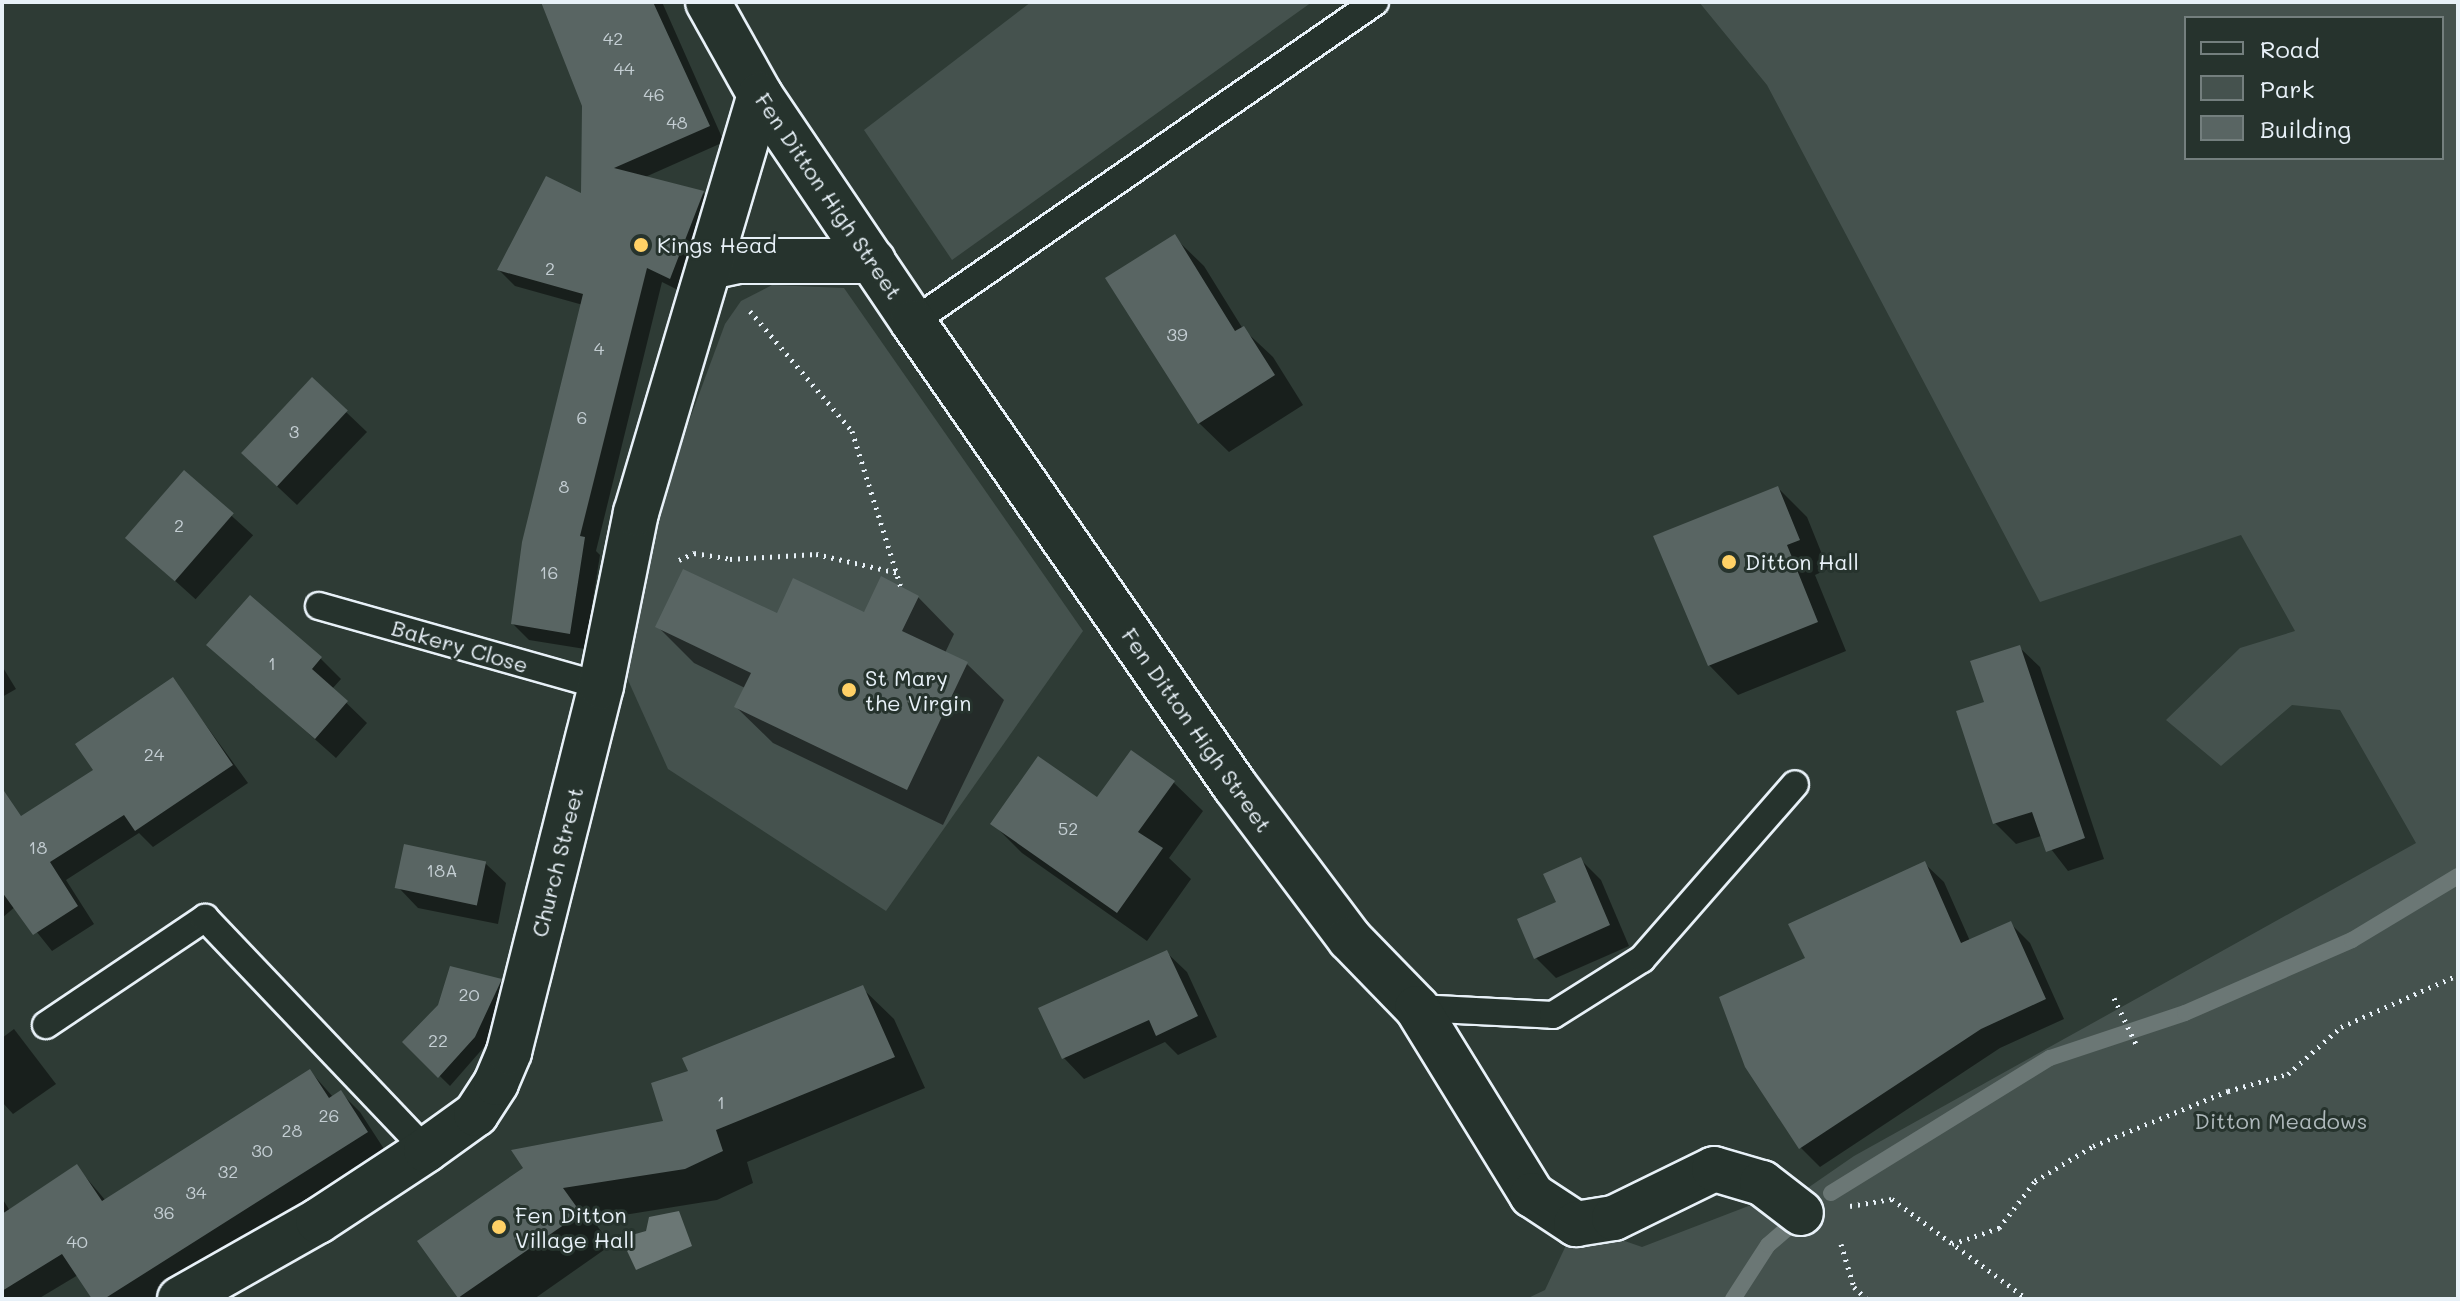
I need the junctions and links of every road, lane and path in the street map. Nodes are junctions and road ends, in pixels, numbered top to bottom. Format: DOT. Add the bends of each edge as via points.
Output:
graph roads {
  1 [pos="708,2"];
  2 [pos="1375,2"];
  3 [pos="760,95"];
  4 [pos="873,261"];
  5 [pos="724,264"];
  6 [pos="913,322"];
  7 [pos="665,566"];
  8 [pos="898,573"];
  9 [pos="901,587"];
  10 [pos="319,606"];
  11 [pos="601,686"];
  12 [pos="1795,784"];
  13 [pos="2458,975"];
  14 [pos="2114,998"];
  15 [pos="1417,1008"];
  16 [pos="46,1025"];
  17 [pos="2136,1044"];
  18 [pos="426,1150"];
  19 [pos="1846,1207"];
  20 [pos="1801,1213"];
  21 [pos="1952,1244"];
  22 [pos="1854,1287"];
  23 [pos="180,1299"];
  24 [pos="1854,1299"];
  25 [pos="2027,1299"];
  1 -- 3 [label="street, Fen Ditton High Street"];
  2 -- 6 [label="lane"];
  3 -- 4 [label="street, Fen Ditton High Street"];
  3 -- 5 [label="street, Church Street"];
  4 -- 5 [label="street"];
  4 -- 6 [label="street, Fen Ditton High Street"];
  5 -- 8 [label="path" via="741,301 852,431"];
  5 -- 11 [label="street, Church Street" via="636,513"];
  6 -- 15 [label="street, Fen Ditton High Street" via="1235,786 1350,939"];
  7 -- 8 [label="path" via="694,553 730,559 816,554"];
  8 -- 9 [label="path"];
  10 -- 11 [label="lane, Bakery Close"];
  11 -- 18 [label="street, Church Street" via="509,1052 476,1114"];
  12 -- 15 [label="lane" via="1642,959 1553,1015"];
  13 -- 21 [label="path" via="2341,1027 2288,1074 2228,1091 2093,1146 2035,1181 1999,1228"];
  14 -- 17 [label="path"];
  15 -- 20 [label="street, Fen Ditton High Street" via="1532,1195 1555,1215 1576,1224 1614,1218 1714,1169 1762,1183"];
  16 -- 18 [label="lane" via="205,918"];
  18 -- 23 [label="street, Church Street" via="318,1221"];
  19 -- 21 [label="path" via="1892,1199"];
  21 -- 25 [label="path"];
  22 -- 24 [label="path"];
}
